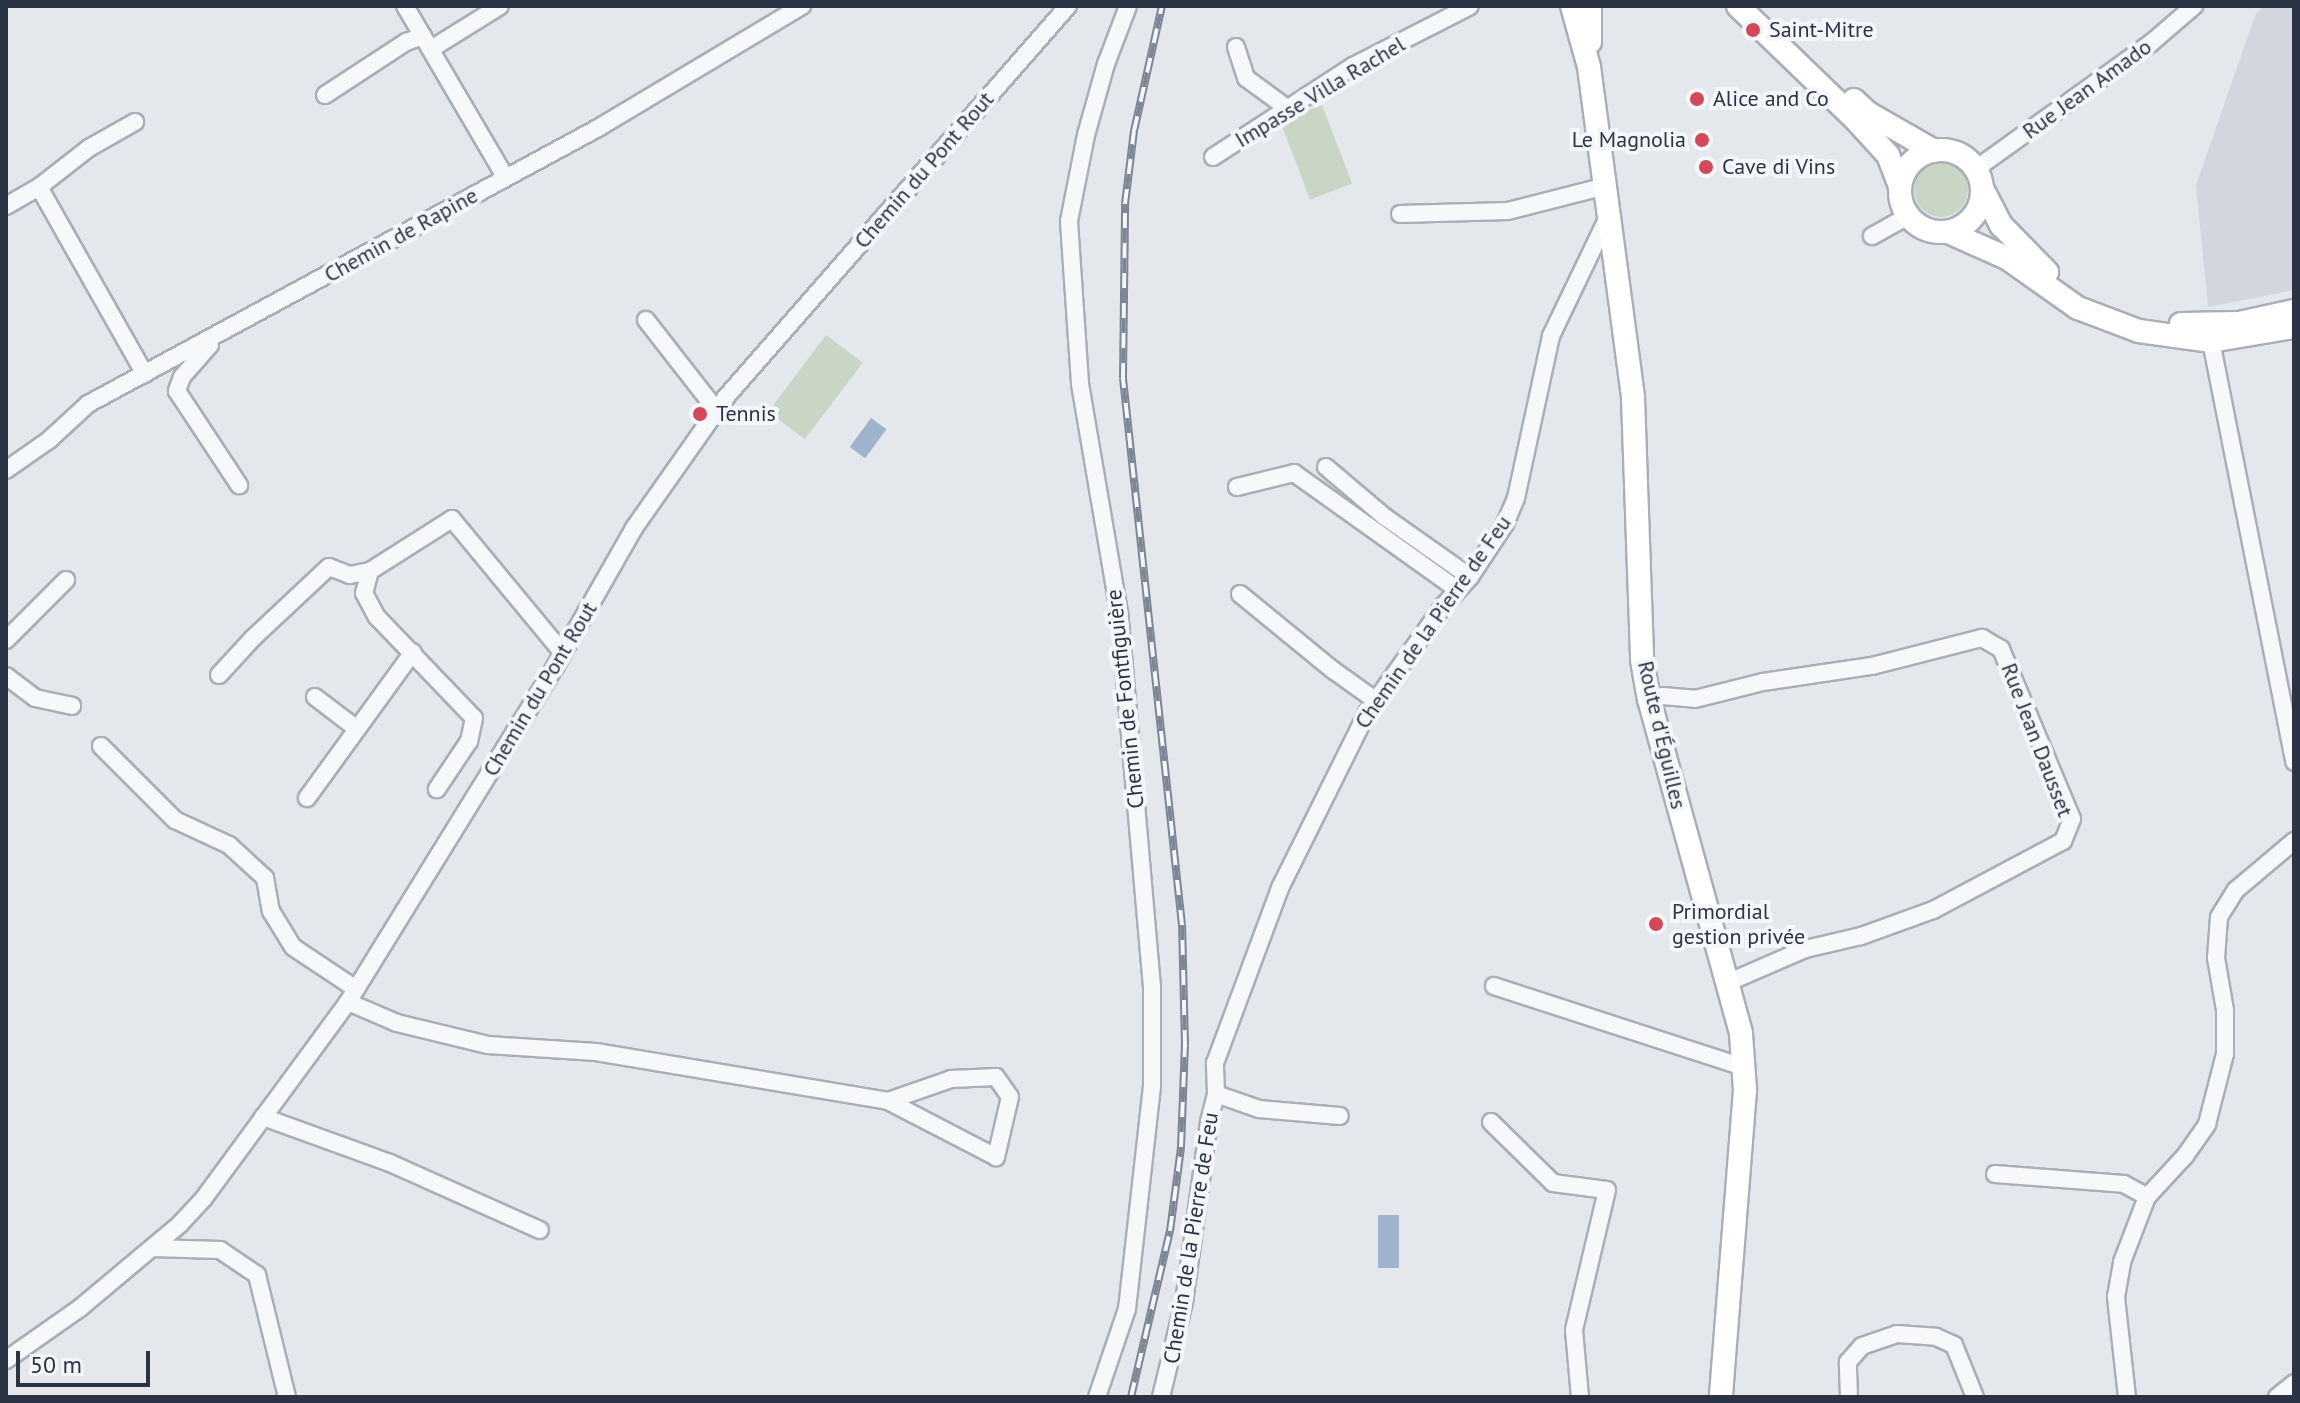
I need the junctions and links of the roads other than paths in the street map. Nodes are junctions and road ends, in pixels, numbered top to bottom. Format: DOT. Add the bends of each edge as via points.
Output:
graph roads {
  1 [pos="405,6"];
  2 [pos="500,6"];
  3 [pos="802,6"];
  4 [pos="1068,6"];
  5 [pos="1128,6"];
  6 [pos="1470,6"];
  7 [pos="1572,6"];
  8 [pos="1590,6"];
  9 [pos="1738,6"];
  10 [pos="1759,6"];
  11 [pos="2194,6"];
  12 [pos="427,42"];
  13 [pos="1236,47"];
  14 [pos="1589,67"];
  15 [pos="325,95"];
  16 [pos="1287,108"];
  17 [pos="135,122"];
  18 [pos="1934,151"];
  19 [pos="1213,157"];
  20 [pos="506,178"];
  21 [pos="1980,178"];
  22 [pos="1606,186"];
  23 [pos="1900,186"];
  24 [pos="39,187"];
  25 [pos="6,206"];
  26 [pos="1400,214"];
  27 [pos="1609,215"];
  28 [pos="1908,216"];
  29 [pos="1948,232"];
  30 [pos="1872,236"];
  31 [pos="2294,311"];
  32 [pos="646,320"];
  33 [pos="2294,327"];
  34 [pos="219,334"];
  35 [pos="2211,341"];
  36 [pos="145,374"];
  37 [pos="717,411"];
  38 [pos="1326,467"];
  39 [pos="6,470"];
  40 [pos="239,485"];
  41 [pos="1237,487"];
  42 [pos="370,571"];
  43 [pos="1470,577"];
  44 [pos="66,580"];
  45 [pos="1458,590"];
  46 [pos="1240,594"];
  47 [pos="6,640"];
  48 [pos="413,652"];
  49 [pos="563,653"];
  50 [pos="219,675"];
  51 [pos="6,676"];
  52 [pos="315,697"];
  53 [pos="1649,699"];
  54 [pos="1375,700"];
  55 [pos="72,706"];
  56 [pos="357,729"];
  57 [pos="101,746"];
  58 [pos="2294,762"];
  59 [pos="437,789"];
  60 [pos="307,798"];
  61 [pos="2294,841"];
  62 [pos="1729,982"];
  63 [pos="1494,986"];
  64 [pos="352,995"];
  65 [pos="1744,1067"];
  66 [pos="1216,1094"];
  67 [pos="888,1101"];
  68 [pos="1340,1116"];
  69 [pos="263,1117"];
  70 [pos="1491,1122"];
  71 [pos="1995,1174"];
  72 [pos="2147,1197"];
  73 [pos="540,1230"];
  74 [pos="152,1248"];
  75 [pos="6,1360"];
  76 [pos="2294,1383"];
  77 [pos="287,1397"];
  78 [pos="1097,1397"];
  79 [pos="1161,1397"];
  80 [pos="1580,1397"];
  81 [pos="1721,1397"];
  82 [pos="1849,1397"];
  83 [pos="1975,1397"];
  84 [pos="2127,1397"];
  85 [pos="2277,1397"];
  1 -- 12 [label="street"];
  2 -- 12 [label="street"];
  3 -- 20 [label="street, Chemin de Rapine"];
  4 -- 37 [label="street, Chemin du Pont Rout"];
  5 -- 78 [label="street, Chemin de Fontfiguière" via="1090,121 1069,221 1080,383 1120,618 1152,987 1152,1086 1127,1309"];
  6 -- 16 [label="street, Impasse Villa Rachel" via="1353,66"];
  7 -- 14 [label="street, Route d'Éguilles"];
  8 -- 14 [label="street, Route d'Éguilles"];
  9 -- 23 [label="street" via="1888,155"];
  10 -- 18 [label="street" via="1868,113"];
  11 -- 21 [label="street, Rue Jean Amado"];
  12 -- 15 [label="street" via="406,42"];
  12 -- 20 [label="street"];
  13 -- 16 [label="street" via="1246,78"];
  14 -- 22 [label="street, Route d'Éguilles"];
  16 -- 19 [label="street, Impasse Villa Rachel"];
  17 -- 24 [label="street" via="89,148"];
  18 -- 21 [label="street" via="1948,151"];
  18 -- 23 [label="street" via="1906,170"];
  20 -- 34 [label="street, Chemin de Rapine"];
  21 -- 29 [label="street" via="1979,208 1965,225"];
  21 -- 31 [label="street" via="2001,225 2029,257 2107,307 2138,318 2205,326"];
  22 -- 26 [label="street" via="1508,211"];
  22 -- 27 [label="street, Route d'Éguilles"];
  23 -- 28 [label="street"];
  24 -- 25 [label="street"];
  24 -- 36 [label="street"];
  27 -- 43 [label="street, Chemin de la Pierre de Feu" via="1551,336 1516,498"];
  27 -- 53 [label="street, Route d'Éguilles" via="1637,447 1642,660"];
  28 -- 29 [label="street" via="1923,228"];
  28 -- 30 [label="street"];
  29 -- 35 [label="street" via="2007,258 2053,293 2109,321 2164,337"];
  32 -- 37 [label="street"];
  33 -- 35 [label="street"];
  34 -- 36 [label="street, Chemin de Rapine"];
  34 -- 40 [label="street" via="182,377 177,391"];
  35 -- 58 [label="street"];
  36 -- 39 [label="street, Chemin de Rapine" via="88,404"];
  37 -- 49 [label="street, Chemin du Pont Rout" via="634,528"];
  38 -- 43 [label="street"];
  41 -- 45 [label="street" via="1294,473"];
  42 -- 48 [label="street" via="364,593 377,617"];
  42 -- 49 [label="street" via="452,519"];
  42 -- 50 [label="street" via="350,575 329,567"];
  43 -- 45 [label="street, Chemin de la Pierre de Feu"];
  44 -- 47 [label="street"];
  45 -- 54 [label="street, Chemin de la Pierre de Feu"];
  46 -- 54 [label="street"];
  48 -- 56 [label="street"];
  48 -- 59 [label="street" via="474,718 469,741"];
  49 -- 64 [label="street, Chemin du Pont Rout"];
  51 -- 55 [label="street" via="35,698"];
  52 -- 56 [label="street"];
  53 -- 62 [label="street, Route d'Éguilles"];
  53 -- 62 [label="street, Rue Jean Dausset" via="1695,699 1763,682 1872,666 1982,638 2001,649 2072,819 2063,841 1933,910 1805,949"];
  54 -- 66 [label="street, Chemin de la Pierre de Feu" via="1281,886 1215,1063"];
  56 -- 60 [label="street"];
  57 -- 64 [label="street" via="175,820 229,845 265,878 271,911 293,947"];
  61 -- 72 [label="street" via="2236,890 2219,917 2216,958 2225,1010 2225,1054 2216,1091 2207,1124"];
  62 -- 65 [label="street, Route d'Éguilles"];
  63 -- 65 [label="street"];
  64 -- 67 [label="street" via="397,1023 488,1045 596,1052"];
  64 -- 69 [label="street, Chemin du Pont Rout"];
  65 -- 81 [label="street, Route d'Éguilles"];
  66 -- 68 [label="street" via="1259,1109"];
  66 -- 79 [label="street, Chemin de la Pierre de Feu" via="1184,1302"];
  67 -- 67 [label="street" via="951,1079 996,1077 1010,1097 996,1157"];
  69 -- 73 [label="street" via="390,1163"];
  69 -- 74 [label="street, Chemin du Pont Rout" via="204,1198"];
  70 -- 80 [label="street" via="1553,1183 1607,1190 1574,1330"];
  71 -- 72 [label="street" via="2124,1184"];
  72 -- 84 [label="street" via="2122,1262 2116,1297"];
  74 -- 75 [label="street, Chemin du Pont Rout"];
  74 -- 77 [label="street" via="220,1250 257,1275"];
  76 -- 85 [label="street"];
  82 -- 83 [label="street" via="1848,1362 1862,1346 1897,1334 1936,1337 1954,1345"];
}
